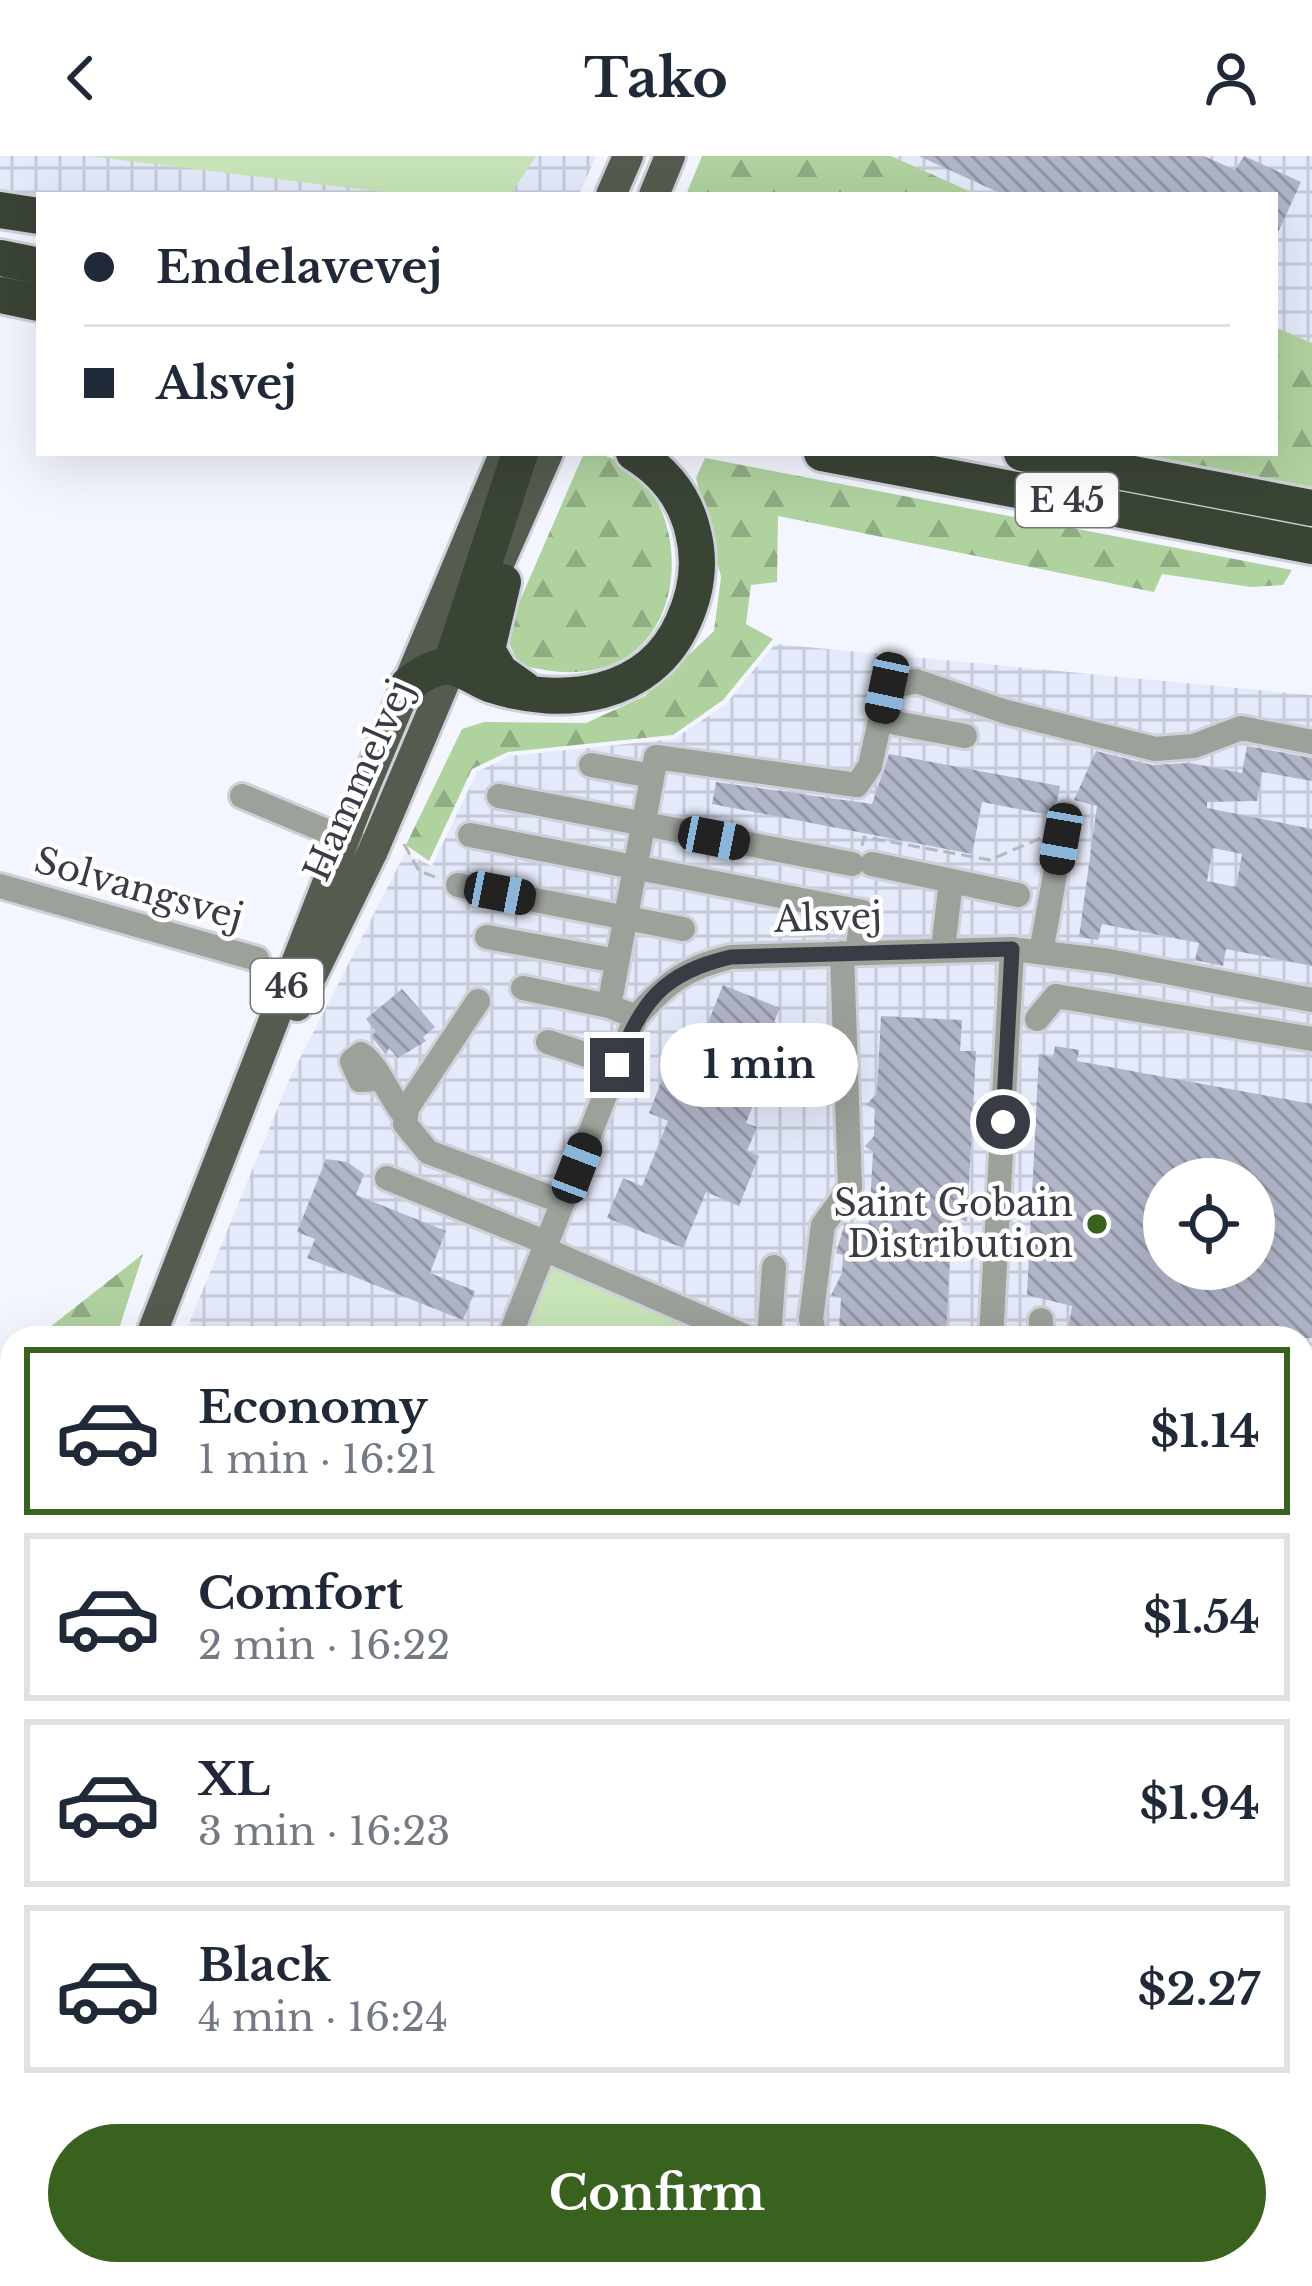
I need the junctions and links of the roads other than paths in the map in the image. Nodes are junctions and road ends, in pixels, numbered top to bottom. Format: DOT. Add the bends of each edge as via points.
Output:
graph roads {
  1 [pos="628,156"];
  2 [pos="651,156"];
  3 [pos="670,156"];
  4 [pos="612,192"];
  5 [pos="640,192"];
  6 [pos="655,192"];
  7 [pos="0,210"];
  8 [pos="36,216"];
  9 [pos="0,258"];
  10 [pos="29,293"];
  11 [pos="504,456"];
  12 [pos="519,456"];
  13 [pos="547,456"];
  14 [pos="637,456"];
  15 [pos="838,456"];
  16 [pos="1038,456"];
  17 [pos="530,499"];
  18 [pos="1312,508"];
  19 [pos="1312,546"];
  20 [pos="450,667"];
  21 [pos="408,685"];
  22 [pos="532,694"];
  23 [pos="880,720"];
  24 [pos="964,736"];
  25 [pos="1312,742"];
  26 [pos="591,765"];
  27 [pos="652,776"];
  28 [pos="242,796"];
  29 [pos="499,796"];
  30 [pos="1066,814"];
  31 [pos="642,824"];
  32 [pos="470,836"];
  33 [pos="373,844"];
  34 [pos="786,851"];
  35 [pos="633,867"];
  36 [pos="951,881"];
  37 [pos="458,885"];
  38 [pos="0,886"];
  39 [pos="1018,895"];
  40 [pos="779,896"];
  41 [pos="625,918"];
  42 [pos="683,929"];
  43 [pos="487,938"];
  44 [pos="943,949"];
  45 [pos="1012,949"];
  46 [pos="849,952"];
  47 [pos="1041,952"];
  48 [pos="257,959"];
  49 [pos="617,961"];
  50 [pos="524,988"];
  51 [pos="1312,1000"];
  52 [pos="478,1001"];
  53 [pos="609,1006"];
  54 [pos="636,1017"];
  55 [pos="1037,1018"];
  56 [pos="1312,1039"];
  57 [pos="548,1042"];
  58 [pos="617,1065"];
  59 [pos="378,1079"];
  60 [pos="406,1118"];
  61 [pos="387,1178"];
  62 [pos="563,1202"];
  63 [pos="545,1246"];
  64 [pos="774,1267"];
  65 [pos="155,1326"];
  66 [pos="514,1326"];
  67 [pos="722,1326"];
  68 [pos="770,1326"];
  69 [pos="813,1326"];
  70 [pos="992,1326"];
  1 -- 4 [label="main road"];
  2 -- 5 [label="main road"];
  3 -- 6 [label="main road"];
  7 -- 8 [label="highway"];
  9 -- 10 [label="highway"];
  11 -- 21 [label="main road, Hammelvej / 46"];
  12 -- 20 [label="highway"];
  13 -- 17 [label="main road, Hammelvej / 46"];
  14 -- 22 [label="highway" via="676,490 689,516 697,544 692,603 676,638 647,670 580,697"];
  15 -- 19 [label="highway, E 45"];
  16 -- 18 [label="highway, E 45"];
  17 -- 20 [label="main road, Hammelvej / 46"];
  17 -- 22 [label="highway" via="487,650 500,672"];
  20 -- 21 [label="highway"];
  20 -- 22 [label="highway"];
  20 -- 33 [label="main road, Hammelvej / 46"];
  21 -- 33 [label="main road, Hammelvej / 46"];
  23 -- 24 [label="street"];
  23 -- 25 [label="street" via="887,688 916,681 1155,749 1193,746 1241,728"];
  23 -- 27 [label="street" via="857,785 674,755 656,757"];
  26 -- 27 [label="street"];
  27 -- 31 [label="street"];
  28 -- 33 [label="street"];
  29 -- 31 [label="street"];
  30 -- 47 [label="street"];
  31 -- 34 [label="street"];
  31 -- 35 [label="street"];
  32 -- 35 [label="street"];
  33 -- 65 [label="main road, Hammelvej / 46" via="232,1135"];
  34 -- 36 [label="street"];
  34 -- 40 [label="street"];
  35 -- 40 [label="street"];
  35 -- 41 [label="street"];
  36 -- 39 [label="street"];
  36 -- 44 [label="street"];
  37 -- 41 [label="street"];
  38 -- 48 [label="street, Solvangsvej"];
  40 -- 46 [label="street" via="862,913"];
  41 -- 42 [label="street"];
  41 -- 49 [label="street"];
  43 -- 49 [label="street"];
  44 -- 45 [label="street, Alsvej"];
  44 -- 46 [label="street, Alsvej"];
  45 -- 47 [label="street, Alsvej"];
  45 -- 70 [label="street"];
  46 -- 54 [label="street, Alsvej" via="694,965 667,981"];
  46 -- 69 [label="street" via="850,1188 823,1225"];
  47 -- 51 [label="street, Alsvej"];
  49 -- 53 [label="street"];
  50 -- 53 [label="street"];
  52 -- 60 [label="street"];
  53 -- 54 [label="street"];
  54 -- 58 [label="street, Alsvej"];
  55 -- 56 [label="street" via="1056,996"];
  57 -- 58 [label="street"];
  58 -- 62 [label="street, Alsvej"];
  59 -- 60 [label="street"];
  60 -- 62 [label="street" via="428,1153"];
  61 -- 63 [label="street"];
  62 -- 63 [label="street, Alsvej"];
  63 -- 66 [label="street, Alsvej"];
  63 -- 67 [label="street"];
  64 -- 68 [label="street"];
}
